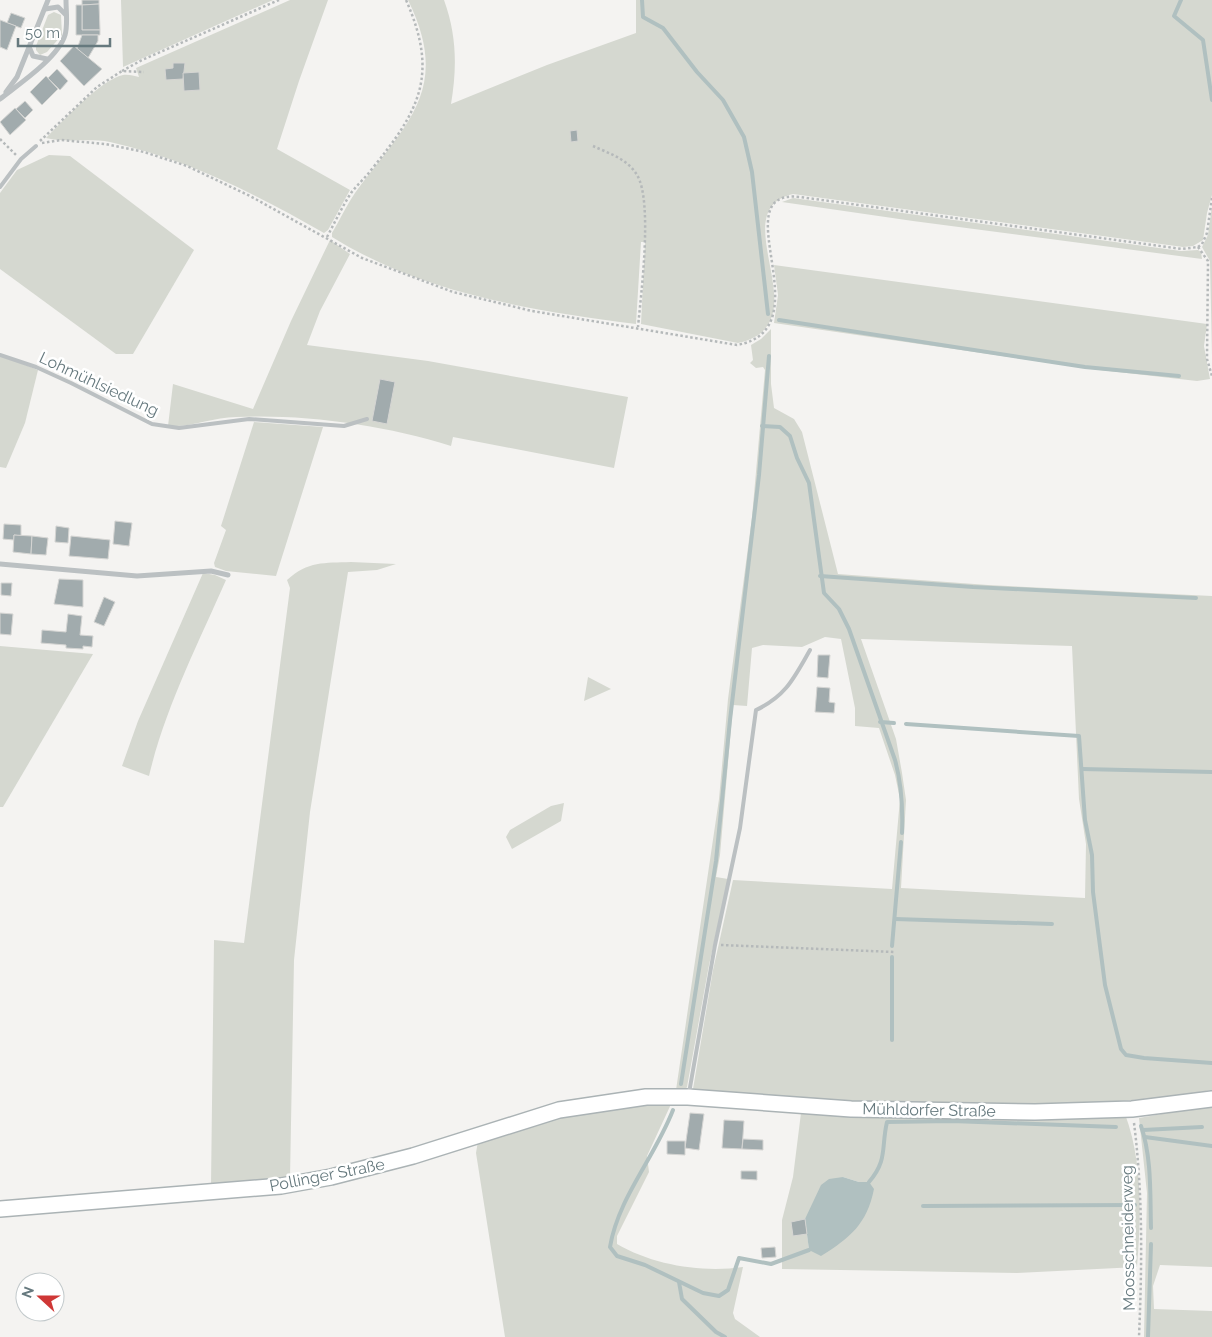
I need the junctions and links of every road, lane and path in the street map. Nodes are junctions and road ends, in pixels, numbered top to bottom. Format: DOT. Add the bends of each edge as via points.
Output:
graph roads {
  1 [pos="48,0"];
  2 [pos="66,0"];
  3 [pos="279,0"];
  4 [pos="406,0"];
  5 [pos="45,9"];
  6 [pos="66,15"];
  7 [pos="30,46"];
  8 [pos="47,59"];
  9 [pos="122,72"];
  10 [pos="144,72"];
  11 [pos="1,98"];
  12 [pos="0,139"];
  13 [pos="36,146"];
  14 [pos="593,146"];
  15 [pos="21,159"];
  16 [pos="0,187"];
  17 [pos="1212,198"];
  18 [pos="327,237"];
  19 [pos="1198,247"];
  20 [pos="638,327"];
  21 [pos="0,355"];
  22 [pos="1212,376"];
  23 [pos="367,419"];
  24 [pos="0,564"];
  25 [pos="228,575"];
  26 [pos="810,650"];
  27 [pos="715,945"];
  28 [pos="895,952"];
  29 [pos="646,1097"];
  30 [pos="688,1097"];
  31 [pos="1212,1098"];
  32 [pos="1132,1109"];
  33 [pos="0,1210"];
  34 [pos="1140,1337"];
  1 -- 5 [label="street"];
  2 -- 6 [label="street"];
  3 -- 9 [label="path" via="142,60"];
  4 -- 18 [label="path" via="423,48 424,69 413,108 393,142 351,193"];
  5 -- 6 [label="street" via="58,7"];
  5 -- 7 [label="street"];
  6 -- 8 [label="street" via="62,43"];
  7 -- 8 [label="street" via="33,56"];
  7 -- 11 [label="street" via="18,77"];
  8 -- 11 [label="street"];
  9 -- 10 [label="path"];
  9 -- 13 [label="path" via="97,87"];
  12 -- 15 [label="path"];
  13 -- 15 [label="lane"];
  13 -- 18 [label="path" via="46,142 81,141 144,152 215,178"];
  14 -- 20 [label="path" via="622,159 634,170 643,192"];
  15 -- 16 [label="lane"];
  17 -- 19 [label="path" via="1207,233"];
  18 -- 20 [label="path" via="362,258 453,292 532,311"];
  19 -- 20 [label="path" via="1182,249 792,196 774,205 767,222 776,295 772,318 763,332 737,345"];
  19 -- 22 [label="path" via="1208,261 1207,359"];
  21 -- 23 [label="lane, Lohmühlsiedlung" via="36,367 152,424 170,429 249,419 344,426"];
  24 -- 25 [label="street" via="138,576 211,571"];
  26 -- 27 [label="lane" via="787,689 773,702 756,710 740,828"];
  27 -- 28 [label="path"];
  27 -- 30 [label="lane"];
  29 -- 30 [label="street, Mühldorfer Straße"];
  29 -- 33 [label="street, Pollinger Straße" via="559,1110 331,1178 281,1186"];
  30 -- 32 [label="street, Mühldorfer Straße" via="860,1109 1035,1112"];
  31 -- 32 [label="street, Mühldorfer Straße"];
  32 -- 34 [label="path, Moosschneiderweg" via="1141,1186"];
}
